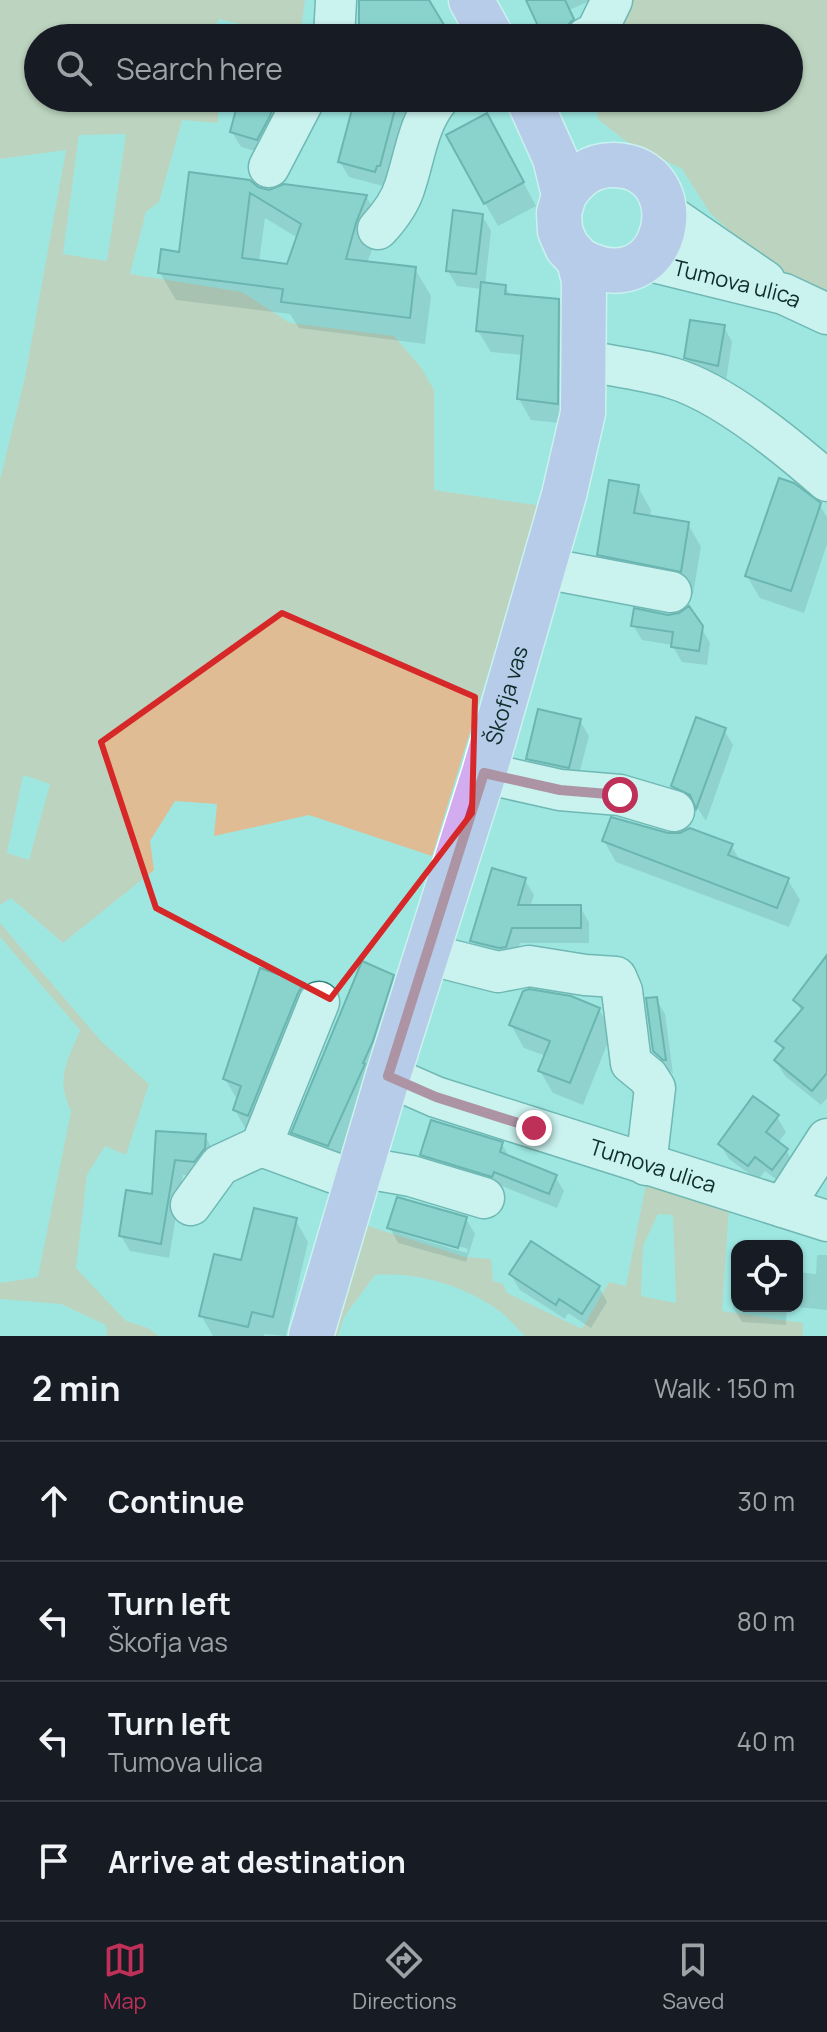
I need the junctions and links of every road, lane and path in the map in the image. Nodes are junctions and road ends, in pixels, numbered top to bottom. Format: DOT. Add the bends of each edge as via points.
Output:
graph roads {
  1 [pos="336,0"];
  2 [pos="471,0"];
  3 [pos="612,0"];
  4 [pos="335,24"];
  5 [pos="484,24"];
  6 [pos="600,24"];
  7 [pos="298,112"];
  8 [pos="428,112"];
  9 [pos="534,112"];
  10 [pos="553,112"];
  11 [pos="604,165"];
  12 [pos="269,167"];
  13 [pos="564,195"];
  14 [pos="666,213"];
  15 [pos="378,229"];
  16 [pos="579,260"];
  17 [pos="638,264"];
  18 [pos="784,294"];
  19 [pos="827,314"];
  20 [pos="599,363"];
  21 [pos="583,413"];
  22 [pos="827,481"];
  23 [pos="544,568"];
  24 [pos="671,592"];
  25 [pos="484,773"];
  26 [pos="674,811"];
  27 [pos="427,954"];
  28 [pos="319,1002"];
  29 [pos="388,1076"];
  30 [pos="827,1139"];
  31 [pos="261,1146"];
  32 [pos="646,1165"];
  33 [pos="358,1174"];
  34 [pos="484,1198"];
  35 [pos="191,1205"];
  36 [pos="783,1207"];
  37 [pos="827,1221"];
  38 [pos="311,1336"];
  1 -- 4 [label="street"];
  2 -- 5 [label="main road"];
  3 -- 6 [label="street"];
  7 -- 12 [label="street"];
  8 -- 15 [label="street" via="405,188"];
  9 -- 13 [label="main road, Škofja vas"];
  10 -- 11 [label="main road"];
  11 -- 13 [label="main road" via="580,176"];
  11 -- 14 [label="main road" via="621,165 645,176 662,196"];
  13 -- 16 [label="main road, Škofja vas" via="560,231"];
  14 -- 17 [label="main road" via="657,248"];
  14 -- 18 [label="street"];
  16 -- 17 [label="main road" via="613,272"];
  16 -- 21 [label="main road, Škofja vas" via="584,281"];
  17 -- 18 [label="street, Tumova ulica"];
  17 -- 20 [label="main road" via="614,303"];
  18 -- 19 [label="street, Tumova ulica"];
  20 -- 21 [label="main road"];
  20 -- 22 [label="street" via="674,378 731,407"];
  21 -- 23 [label="main road, Škofja vas"];
  23 -- 24 [label="street"];
  23 -- 25 [label="main road, Škofja vas"];
  25 -- 26 [label="street" via="560,790 620,795"];
  25 -- 27 [label="main road, Škofja vas"];
  27 -- 29 [label="main road, Škofja vas"];
  27 -- 32 [label="street" via="498,972 529,966 616,977 631,1063 655,1088"];
  28 -- 31 [label="street"];
  29 -- 32 [label="street, Tumova ulica" via="436,1097"];
  29 -- 33 [label="main road, Škofja vas"];
  30 -- 36 [label="street"];
  31 -- 33 [label="street"];
  31 -- 35 [label="street" via="220,1165"];
  32 -- 36 [label="street, Tumova ulica"];
  33 -- 34 [label="street" via="411,1176"];
  33 -- 38 [label="main road, Škofja vas"];
  36 -- 37 [label="street, Tumova ulica"];
}
